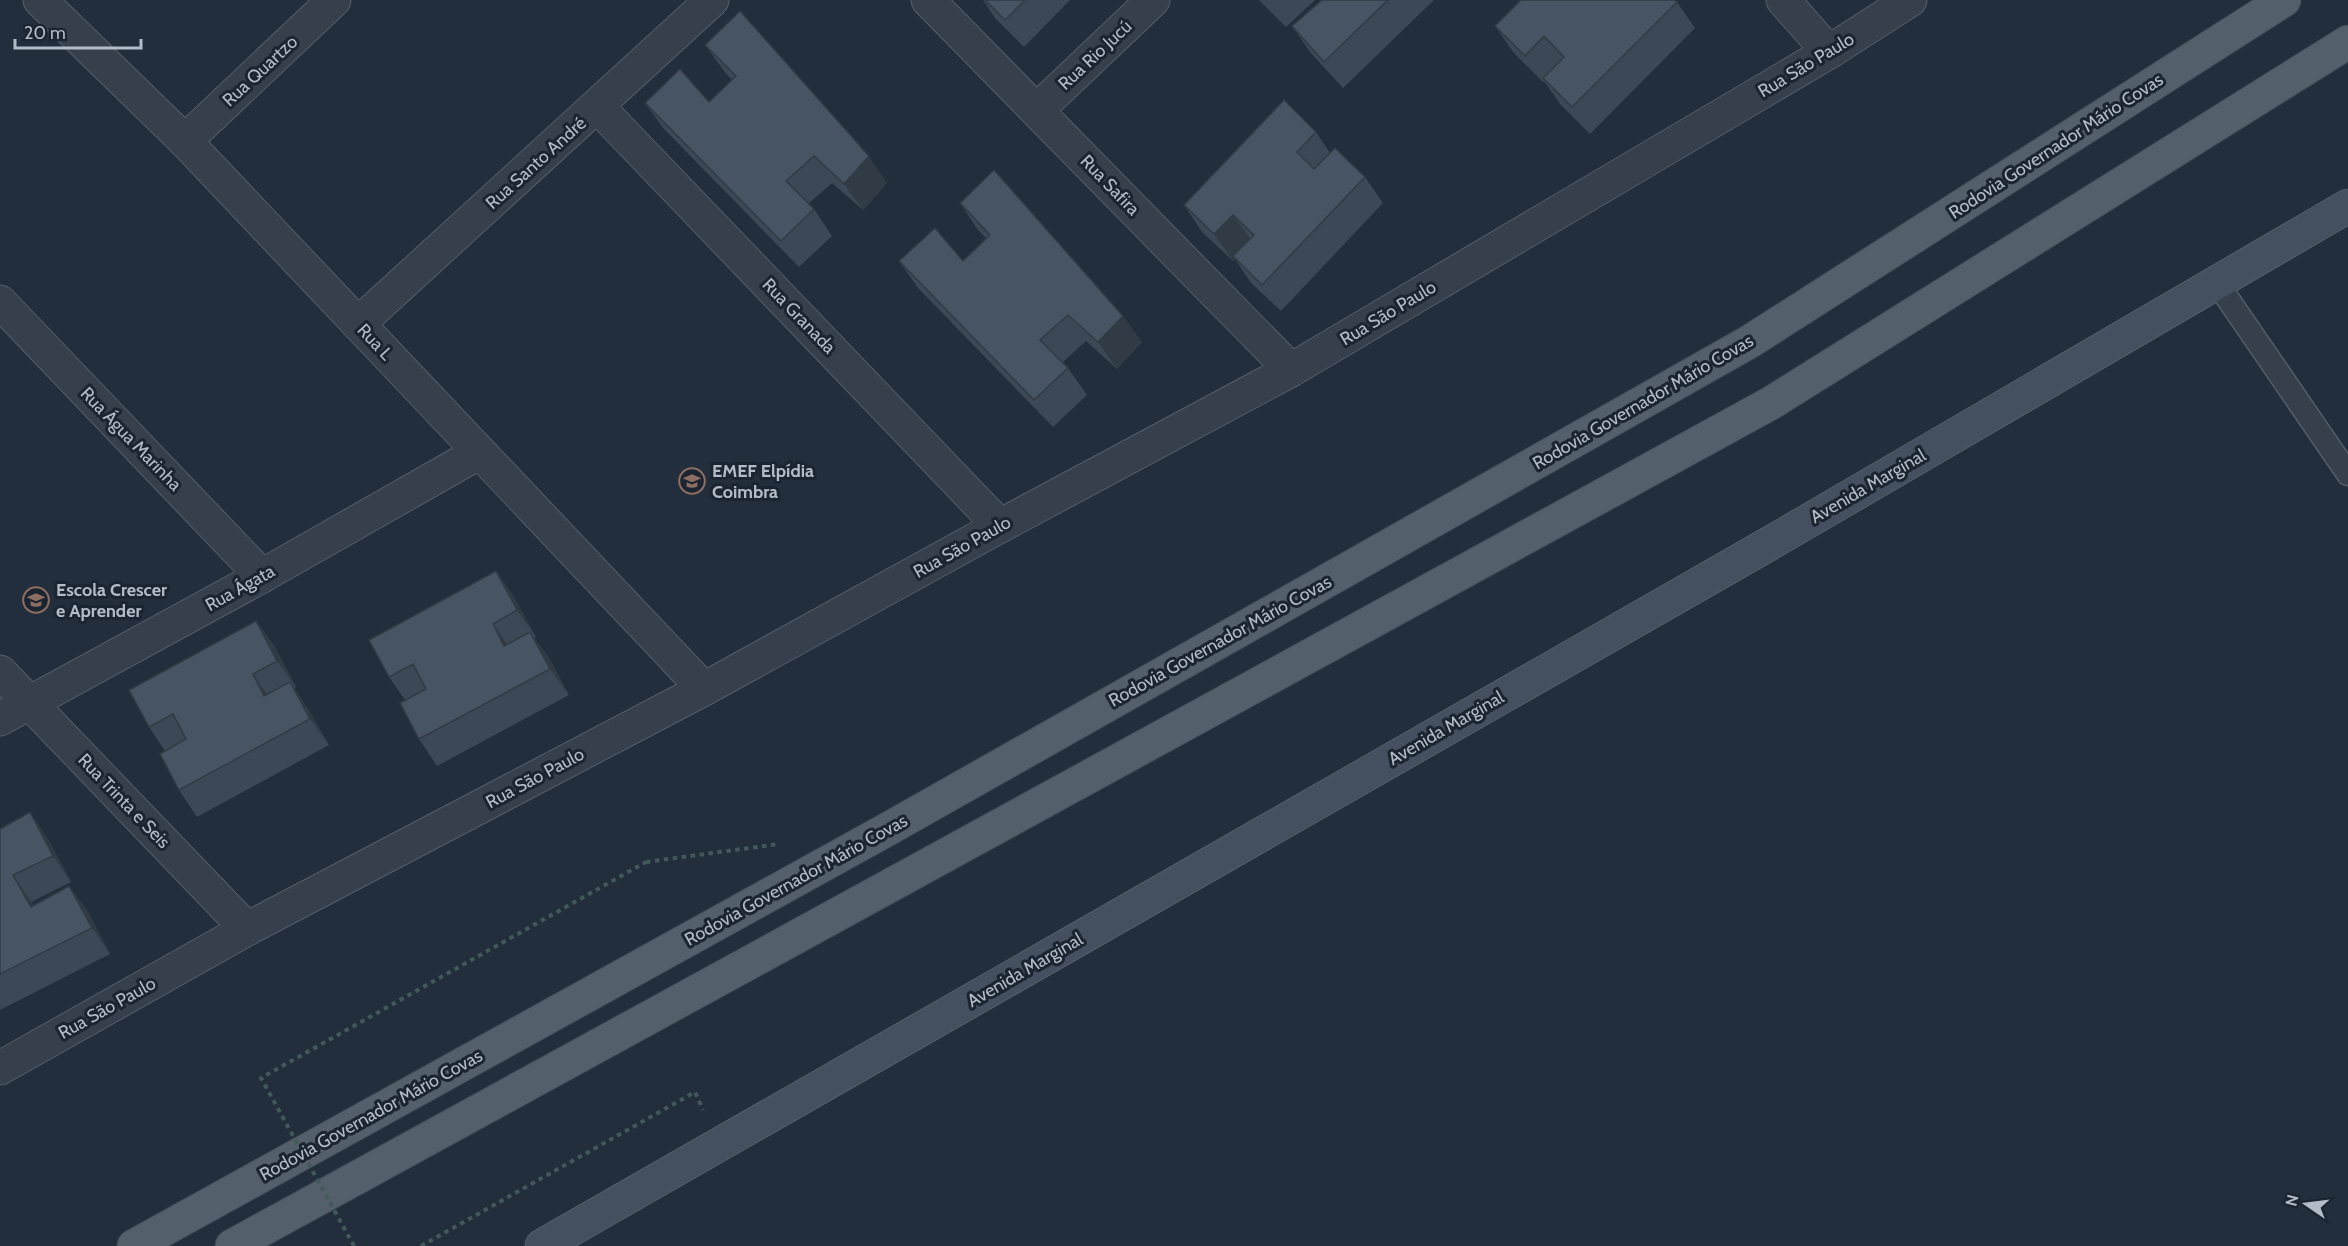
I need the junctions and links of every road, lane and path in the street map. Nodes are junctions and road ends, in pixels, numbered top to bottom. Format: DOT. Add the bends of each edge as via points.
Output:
graph roads {
  1 [pos="40,0"];
  2 [pos="334,0"];
  3 [pos="712,0"];
  4 [pos="928,0"];
  5 [pos="1153,0"];
  6 [pos="1782,0"];
  7 [pos="1910,0"];
  8 [pos="2284,0"];
  9 [pos="2348,42"];
  10 [pos="1829,52"];
  11 [pos="598,106"];
  12 [pos="1037,110"];
  13 [pos="185,141"];
  14 [pos="2348,206"];
  15 [pos="2217,283"];
  16 [pos="0,302"];
  17 [pos="358,324"];
  18 [pos="1291,370"];
  19 [pos="478,453"];
  20 [pos="2348,474"];
  21 [pos="1000,526"];
  22 [pos="262,576"];
  23 [pos="0,672"];
  24 [pos="704,689"];
  25 [pos="30,703"];
  26 [pos="0,719"];
  27 [pos="784,843"];
  28 [pos="247,929"];
  29 [pos="0,1068"];
  30 [pos="704,1109"];
  31 [pos="134,1246"];
  32 [pos="232,1246"];
  33 [pos="354,1246"];
  34 [pos="421,1246"];
  35 [pos="543,1246"];
  1 -- 13 [label="street, Rua L"];
  2 -- 13 [label="street, Rua Quartzo"];
  3 -- 11 [label="street, Rua Santo André"];
  4 -- 12 [label="street, Rua Safira"];
  5 -- 12 [label="street, Rua Rio Jucú"];
  6 -- 10 [label="street"];
  7 -- 10 [label="street, Rua São Paulo"];
  8 -- 31 [label="main road, Rodovia Governador Mário Covas" via="1749,342 888,829"];
  9 -- 32 [label="main road" via="1771,403"];
  10 -- 18 [label="street, Rua São Paulo"];
  11 -- 17 [label="street, Rua Santo André"];
  11 -- 21 [label="street, Rua Granada"];
  12 -- 18 [label="street, Rua Safira"];
  13 -- 17 [label="street, Rua L"];
  14 -- 15 [label="street, Avenida Marginal"];
  15 -- 20 [label="lane"];
  15 -- 35 [label="street, Avenida Marginal"];
  16 -- 22 [label="street, Rua Água Marinha"];
  17 -- 19 [label="street, Rua L"];
  18 -- 21 [label="street, Rua São Paulo"];
  19 -- 22 [label="street, Rua Ágata"];
  19 -- 24 [label="street, Rua L"];
  21 -- 24 [label="street, Rua São Paulo"];
  22 -- 25 [label="street, Rua Ágata"];
  23 -- 25 [label="street, Rua Trinta e Seis"];
  24 -- 28 [label="street, Rua São Paulo"];
  25 -- 26 [label="street, Rua Ágata"];
  25 -- 28 [label="street, Rua Trinta e Seis"];
  27 -- 33 [label="path, bridge" via="646,862 261,1078"];
  28 -- 29 [label="street, Rua São Paulo"];
  30 -- 34 [label="path" via="695,1092"];
}
